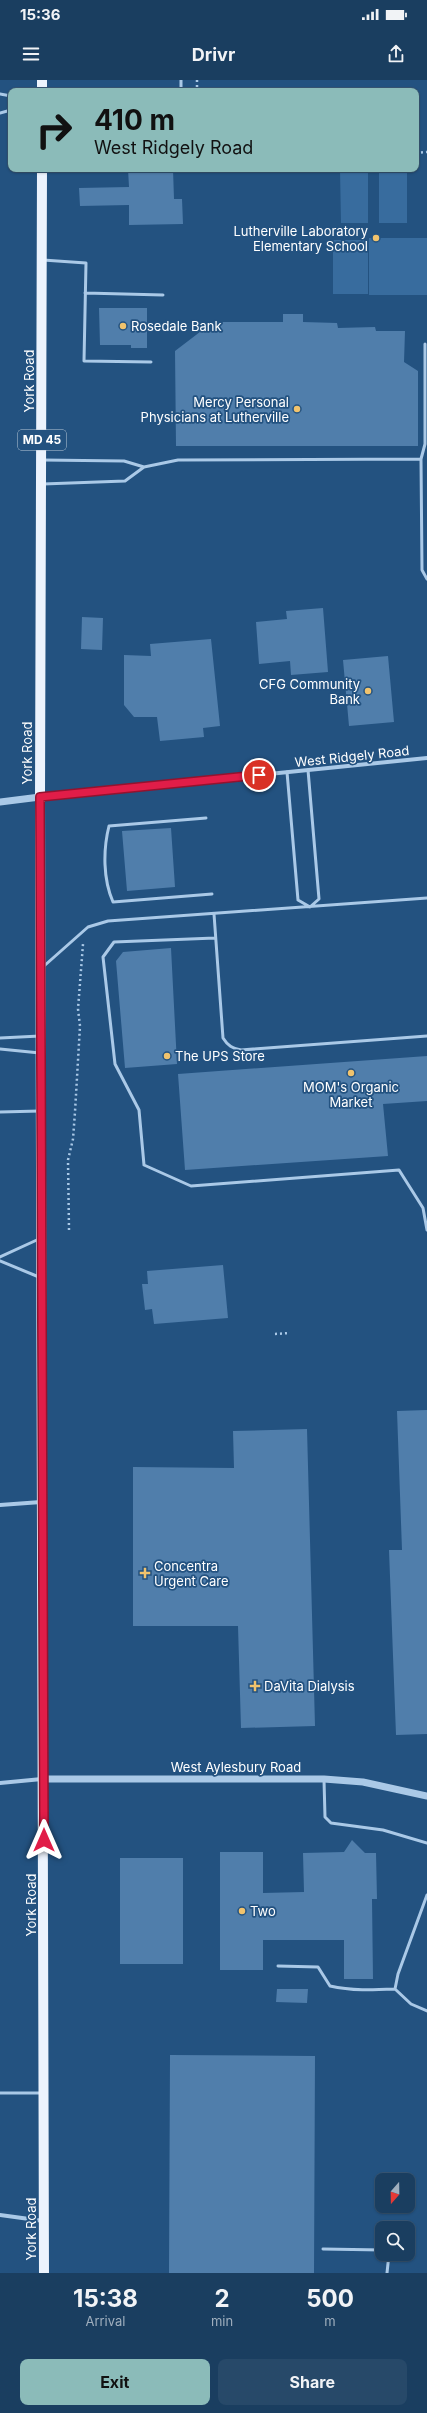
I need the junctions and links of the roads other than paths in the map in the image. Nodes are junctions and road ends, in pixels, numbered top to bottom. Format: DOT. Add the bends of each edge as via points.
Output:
graph roads {
  1 [pos="42,172"];
  2 [pos="42,260"];
  3 [pos="85,293"];
  4 [pos="163,295"];
  5 [pos="425,344"];
  6 [pos="151,362"];
  7 [pos="421,459"];
  8 [pos="42,460"];
  9 [pos="144,467"];
  10 [pos="42,484"];
  11 [pos="427,579"];
  12 [pos="427,758"];
  13 [pos="308,770"];
  14 [pos="287,772"];
  15 [pos="40,797"];
  16 [pos="0,802"];
  17 [pos="206,818"];
  18 [pos="212,894"];
  19 [pos="427,898"];
  20 [pos="310,907"];
  21 [pos="214,914"];
  22 [pos="215,938"];
  23 [pos="41,968"];
  24 [pos="41,1036"];
  25 [pos="427,1036"];
  26 [pos="0,1038"];
  27 [pos="0,1049"];
  28 [pos="42,1053"];
  29 [pos="42,1111"];
  30 [pos="0,1112"];
  31 [pos="427,1230"];
  32 [pos="42,1238"];
  33 [pos="0,1257"];
  34 [pos="0,1261"];
  35 [pos="42,1278"];
  36 [pos="43,1502"];
  37 [pos="0,1505"];
  38 [pos="44,1779"];
  39 [pos="324,1779"];
  40 [pos="0,1783"];
  41 [pos="427,1796"];
  42 [pos="427,1844"];
  43 [pos="427,1895"];
  44 [pos="278,1966"];
  45 [pos="395,1989"];
  46 [pos="427,2011"];
  47 [pos="0,2093"];
  48 [pos="44,2094"];
  49 [pos="0,2215"];
  50 [pos="44,2221"];
  51 [pos="323,2250"];
  52 [pos="375,2250"];
  53 [pos="388,2261"];
  54 [pos="44,2273"];
  55 [pos="387,2273"];
  1 -- 2 [label="main road, York Road / MD 45"];
  2 -- 3 [label="lane" via="86,263"];
  2 -- 8 [label="main road, York Road / MD 45"];
  3 -- 4 [label="lane"];
  3 -- 6 [label="lane" via="84,361"];
  5 -- 7 [label="lane" via="425,444"];
  7 -- 9 [label="lane" via="178,460"];
  7 -- 11 [label="lane" via="422,570"];
  8 -- 9 [label="lane" via="124,461"];
  8 -- 10 [label="main road, York Road / MD 45"];
  9 -- 10 [label="lane" via="125,481"];
  10 -- 15 [label="main road, York Road / MD 45"];
  12 -- 13 [label="street, West Ridgely Road"];
  13 -- 14 [label="street, West Ridgely Road"];
  13 -- 20 [label="lane" via="319,899"];
  14 -- 15 [label="street, West Ridgely Road"];
  14 -- 20 [label="lane" via="298,900"];
  15 -- 16 [label="street"];
  15 -- 23 [label="main road, York Road / MD 45"];
  17 -- 18 [label="lane" via="109,826 105,842 107,888 113,902"];
  19 -- 20 [label="lane"];
  20 -- 21 [label="lane"];
  21 -- 22 [label="lane"];
  21 -- 23 [label="lane" via="108,921 88,927"];
  22 -- 25 [label="lane" via="224,1038 227,1045 233,1048 240,1050"];
  22 -- 31 [label="lane" via="114,942 103,956 115,1064 139,1110 144,1165 191,1186 399,1170 423,1208"];
  23 -- 24 [label="main road, York Road / MD 45"];
  24 -- 26 [label="lane"];
  24 -- 28 [label="main road, York Road / MD 45"];
  27 -- 28 [label="lane"];
  28 -- 29 [label="main road, York Road / MD 45"];
  29 -- 30 [label="lane"];
  29 -- 32 [label="main road, York Road / MD 45"];
  32 -- 33 [label="lane"];
  32 -- 35 [label="main road, York Road / MD 45"];
  34 -- 35 [label="lane"];
  35 -- 36 [label="main road, York Road / MD 45"];
  36 -- 37 [label="street"];
  36 -- 38 [label="main road, York Road / MD 45"];
  38 -- 39 [label="street, West Aylesbury Road"];
  38 -- 40 [label="street"];
  38 -- 48 [label="main road, York Road / MD 45"];
  39 -- 41 [label="street, West Aylesbury Road" via="369,1783"];
  39 -- 42 [label="lane" via="325,1817 331,1824 383,1830"];
  43 -- 45 [label="lane"];
  44 -- 45 [label="lane" via="318,1967 330,1986 370,1991"];
  45 -- 46 [label="lane" via="411,2004"];
  47 -- 48 [label="lane"];
  48 -- 50 [label="main road, York Road / MD 45"];
  49 -- 50 [label="street"];
  50 -- 54 [label="main road, York Road / MD 45"];
  51 -- 52 [label="lane"];
  53 -- 55 [label="lane"];
}
